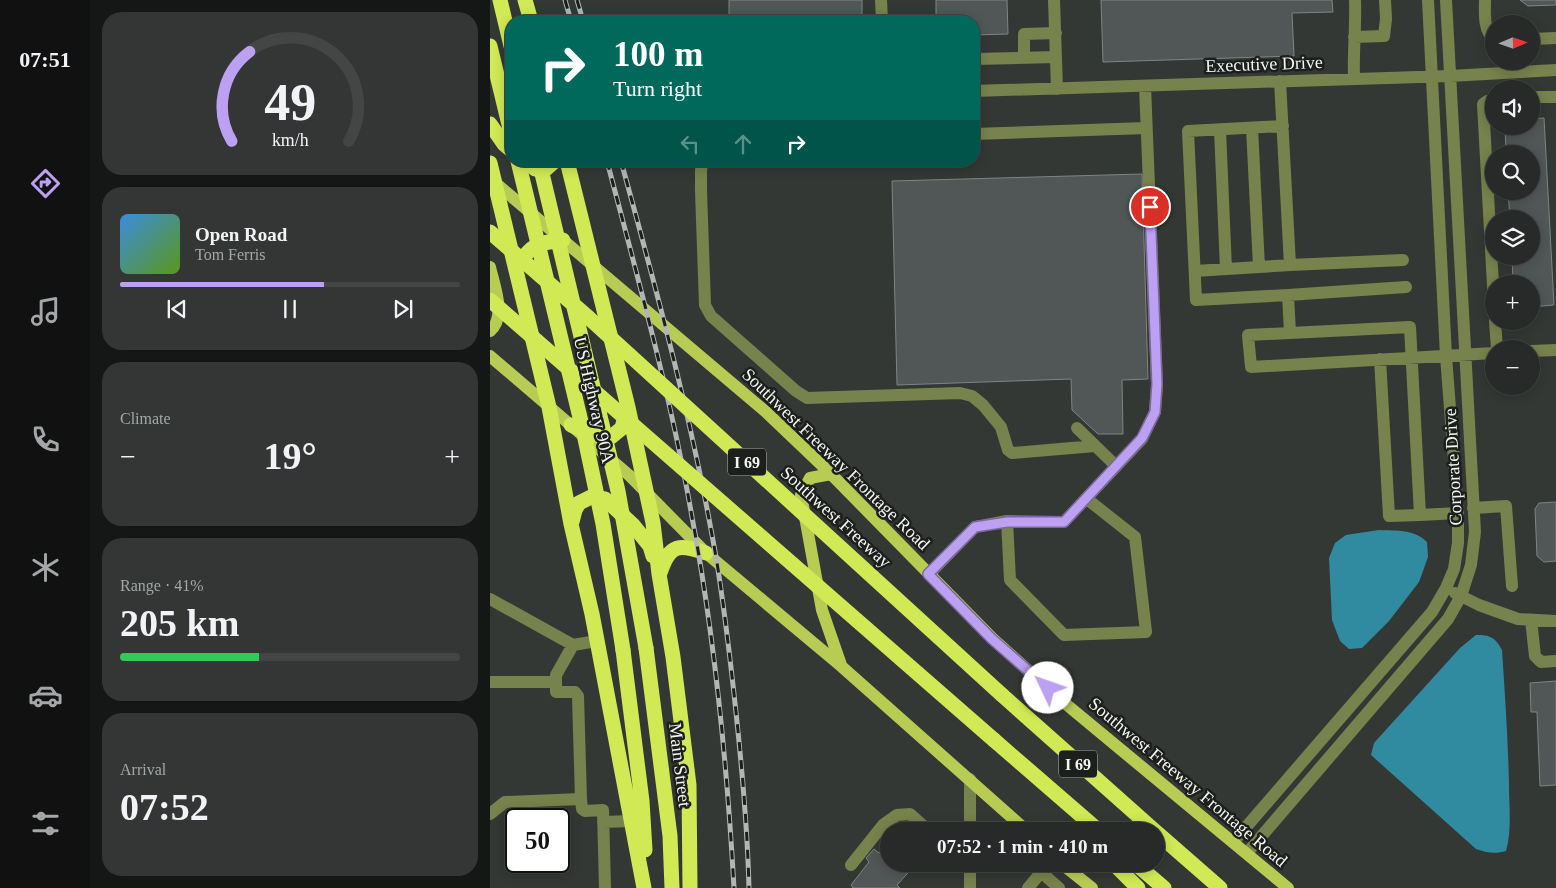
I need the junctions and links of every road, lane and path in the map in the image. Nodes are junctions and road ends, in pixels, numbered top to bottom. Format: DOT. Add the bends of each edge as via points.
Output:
graph roads {
  1 [pos="500,0"];
  2 [pos="525,0"];
  3 [pos="881,0"];
  4 [pos="1054,0"];
  5 [pos="1355,0"];
  6 [pos="1385,0"];
  7 [pos="1428,0"];
  8 [pos="1446,0"];
  9 [pos="1485,0"];
  10 [pos="529,15"];
  11 [pos="882,15"];
  12 [pos="1486,15"];
  13 [pos="505,21"];
  14 [pos="1056,33"];
  15 [pos="1354,37"];
  16 [pos="1556,38"];
  17 [pos="1540,39"];
  18 [pos="490,46"];
  19 [pos="1056,57"];
  20 [pos="1024,58"];
  21 [pos="980,59"];
  22 [pos="1556,70"];
  23 [pos="1432,76"];
  24 [pos="1450,76"];
  25 [pos="1354,78"];
  26 [pos="1280,81"];
  27 [pos="1145,86"];
  28 [pos="1058,88"];
  29 [pos="980,91"];
  30 [pos="1556,97"];
  31 [pos="1540,98"];
  32 [pos="1485,102"];
  33 [pos="505,107"];
  34 [pos="490,124"];
  35 [pos="1283,126"];
  36 [pos="1146,128"];
  37 [pos="1252,128"];
  38 [pos="1220,130"];
  39 [pos="980,134"];
  40 [pos="505,145"];
  41 [pos="490,163"];
  42 [pos="519,167"];
  43 [pos="534,167"];
  44 [pos="540,167"];
  45 [pos="550,167"];
  46 [pos="568,167"];
  47 [pos="702,167"];
  48 [pos="492,180"];
  49 [pos="490,232"];
  50 [pos="563,240"];
  51 [pos="1403,260"];
  52 [pos="591,262"];
  53 [pos="1290,265"];
  54 [pos="490,267"];
  55 [pos="1259,267"];
  56 [pos="516,269"];
  57 [pos="1226,269"];
  58 [pos="1195,271"];
  59 [pos="1492,275"];
  60 [pos="1406,286"];
  61 [pos="1288,295"];
  62 [pos="490,300"];
  63 [pos="490,331"];
  64 [pos="1290,333"];
  65 [pos="1556,350"];
  66 [pos="1540,351"];
  67 [pos="1485,354"];
  68 [pos="1464,355"];
  69 [pos="490,356"];
  70 [pos="1446,356"];
  71 [pos="1412,358"];
  72 [pos="1380,359"];
  73 [pos="550,407"];
  74 [pos="628,407"];
  75 [pos="571,425"];
  76 [pos="1077,428"];
  77 [pos="1095,446"];
  78 [pos="1116,466"];
  79 [pos="831,474"];
  80 [pos="647,492"];
  81 [pos="1087,499"];
  82 [pos="1473,508"];
  83 [pos="1458,513"];
  84 [pos="1420,515"];
  85 [pos="1007,522"];
  86 [pos="571,524"];
  87 [pos="706,553"];
  88 [pos="659,574"];
  89 [pos="928,574"];
  90 [pos="1512,586"];
  91 [pos="1446,588"];
  92 [pos="1461,596"];
  93 [pos="490,599"];
  94 [pos="1531,620"];
  95 [pos="1556,621"];
  96 [pos="597,641"];
  97 [pos="573,645"];
  98 [pos="646,648"];
  99 [pos="1556,661"];
  100 [pos="841,666"];
  101 [pos="490,682"];
  102 [pos="556,682"];
  103 [pos="970,779"];
  104 [pos="581,799"];
  105 [pos="490,814"];
  106 [pos="631,821"];
  107 [pos="603,822"];
  108 [pos="887,822"];
  109 [pos="919,822"];
  110 [pos="970,822"];
  111 [pos="1017,822"];
  112 [pos="1089,822"];
  113 [pos="1145,822"];
  114 [pos="880,829"];
  115 [pos="1165,840"];
  116 [pos="1234,841"];
  117 [pos="1247,853"];
  118 [pos="851,865"];
  119 [pos="970,872"];
  120 [pos="1041,872"];
  121 [pos="1047,872"];
  122 [pos="1072,872"];
  123 [pos="1122,872"];
  124 [pos="1145,872"];
  125 [pos="605,888"];
  126 [pos="646,888"];
  127 [pos="672,888"];
  128 [pos="690,888"];
  129 [pos="970,888"];
  130 [pos="1028,888"];
  131 [pos="1059,888"];
  132 [pos="1092,888"];
  133 [pos="1138,888"];
  134 [pos="1164,888"];
  135 [pos="1220,888"];
  136 [pos="1288,888"];
  1 -- 13 [label="highway"];
  2 -- 10 [label="highway"];
  3 -- 11 [label="street"];
  4 -- 14 [label="street"];
  5 -- 15 [label="street"];
  6 -- 15 [label="street" via="1384,36"];
  7 -- 23 [label="street, Corporate Drive"];
  8 -- 24 [label="street, Corporate Drive"];
  9 -- 12 [label="street"];
  14 -- 19 [label="street"];
  14 -- 20 [label="street" via="1024,34"];
  15 -- 25 [label="street"];
  16 -- 17 [label="street"];
  18 -- 33 [label="highway"];
  19 -- 20 [label="street"];
  19 -- 28 [label="street"];
  20 -- 21 [label="street"];
  22 -- 24 [label="street, Executive Drive"];
  23 -- 24 [label="street, Executive Drive"];
  23 -- 25 [label="street, Executive Drive"];
  23 -- 70 [label="street, Corporate Drive"];
  24 -- 68 [label="street, Corporate Drive"];
  25 -- 26 [label="street, Executive Drive"];
  26 -- 27 [label="street, Executive Drive"];
  26 -- 35 [label="street"];
  27 -- 28 [label="street, Executive Drive"];
  27 -- 36 [label="street"];
  28 -- 29 [label="street, Executive Drive"];
  30 -- 31 [label="street"];
  32 -- 59 [label="street"];
  34 -- 40 [label="highway"];
  35 -- 37 [label="street"];
  35 -- 53 [label="street"];
  36 -- 39 [label="street"];
  36 -- 78 [label="street" via="1157,384 1155,412 1142,438"];
  37 -- 38 [label="street"];
  37 -- 55 [label="street"];
  38 -- 57 [label="street"];
  38 -- 58 [label="street" via="1188,131"];
  41 -- 48 [label="highway"];
  42 -- 126 [label="highway, US Highway 90A, bridge" via="603,524 642,800"];
  43 -- 45 [label="highway"];
  44 -- 98 [label="highway, US Highway 90A, bridge" via="618,491"];
  46 -- 52 [label="highway"];
  47 -- 77 [label="street" via="705,305 711,316 796,391 806,398 960,392 983,405 1001,427 1008,450 1012,453"];
  48 -- 50 [label="main road, Southwest Freeway Frontage Road"];
  48 -- 56 [label="highway"];
  49 -- 113 [label="highway, Southwest Freeway / I 69, bridge"];
  50 -- 52 [label="main road, Southwest Freeway Frontage Road"];
  50 -- 56 [label="highway" via="543,242 527,251"];
  51 -- 53 [label="street"];
  52 -- 74 [label="highway"];
  52 -- 79 [label="main road, Southwest Freeway Frontage Road" via="766,412"];
  53 -- 55 [label="street"];
  54 -- 63 [label="main road" via="498,316 495,327"];
  55 -- 57 [label="street"];
  56 -- 73 [label="highway"];
  57 -- 58 [label="street"];
  58 -- 61 [label="street" via="1196,300"];
  60 -- 61 [label="street"];
  61 -- 64 [label="street"];
  62 -- 112 [label="highway, I 69, bridge"];
  64 -- 71 [label="street" via="1410,327"];
  64 -- 72 [label="street" via="1248,335 1251,367"];
  65 -- 66 [label="street"];
  67 -- 68 [label="street"];
  68 -- 70 [label="street"];
  68 -- 82 [label="street, Corporate Drive"];
  69 -- 73 [label="main road"];
  70 -- 71 [label="street"];
  70 -- 83 [label="street, Corporate Drive"];
  71 -- 72 [label="street"];
  71 -- 84 [label="street"];
  72 -- 84 [label="street" via="1389,516"];
  73 -- 75 [label="main road"];
  73 -- 86 [label="highway"];
  74 -- 75 [label="highway" via="622,428 611,437 595,435"];
  74 -- 80 [label="highway"];
  75 -- 80 [label="main road"];
  76 -- 77 [label="street"];
  77 -- 78 [label="street"];
  78 -- 81 [label="street"];
  79 -- 89 [label="main road, Southwest Freeway Frontage Road"];
  79 -- 100 [label="main road" via="810,478 801,494 822,610"];
  80 -- 87 [label="main road"];
  80 -- 88 [label="highway"];
  81 -- 85 [label="street" via="1064,522"];
  81 -- 85 [label="street" via="1135,537 1146,632 1064,635 1010,580"];
  82 -- 90 [label="street" via="1506,506"];
  82 -- 92 [label="street, Corporate Drive" via="1475,532 1471,564"];
  83 -- 84 [label="street"];
  83 -- 91 [label="street, Corporate Drive" via="1454,569"];
  85 -- 89 [label="street" via="975,527"];
  86 -- 88 [label="highway" via="579,503 590,497 606,499 650,546"];
  86 -- 96 [label="highway"];
  87 -- 88 [label="highway" via="684,546 672,550"];
  87 -- 100 [label="main road"];
  88 -- 128 [label="highway" via="674,657 688,785"];
  89 -- 116 [label="main road, Southwest Freeway Frontage Road" via="992,639"];
  91 -- 92 [label="street"];
  91 -- 116 [label="street, Corporate Drive" via="1432,612"];
  92 -- 94 [label="street" via="1518,619"];
  92 -- 117 [label="street, Corporate Drive" via="1448,620"];
  93 -- 97 [label="street"];
  94 -- 95 [label="street"];
  94 -- 99 [label="street" via="1535,656 1541,662"];
  96 -- 97 [label="street"];
  96 -- 106 [label="highway"];
  97 -- 102 [label="street" via="556,675"];
  98 -- 127 [label="highway, Main Street" via="670,836"];
  100 -- 103 [label="main road"];
  101 -- 102 [label="street"];
  102 -- 104 [label="street" via="556,692 575,692 578,696"];
  103 -- 110 [label="street"];
  103 -- 111 [label="main road"];
  104 -- 105 [label="street" via="505,802"];
  104 -- 107 [label="street" via="584,811 603,810"];
  106 -- 107 [label="street"];
  106 -- 126 [label="highway"];
  107 -- 125 [label="street"];
  108 -- 109 [label="street" via="897,815 910,814"];
  114 -- 118 [label="street"];
  115 -- 135 [label="highway, Southwest Freeway / I 69"];
  116 -- 117 [label="main road, Southwest Freeway Frontage Road"];
  117 -- 136 [label="main road, Southwest Freeway Frontage Road"];
  119 -- 129 [label="street"];
  120 -- 130 [label="street"];
  121 -- 131 [label="street"];
  122 -- 132 [label="main road"];
  123 -- 133 [label="highway"];
  124 -- 134 [label="highway"];
}
